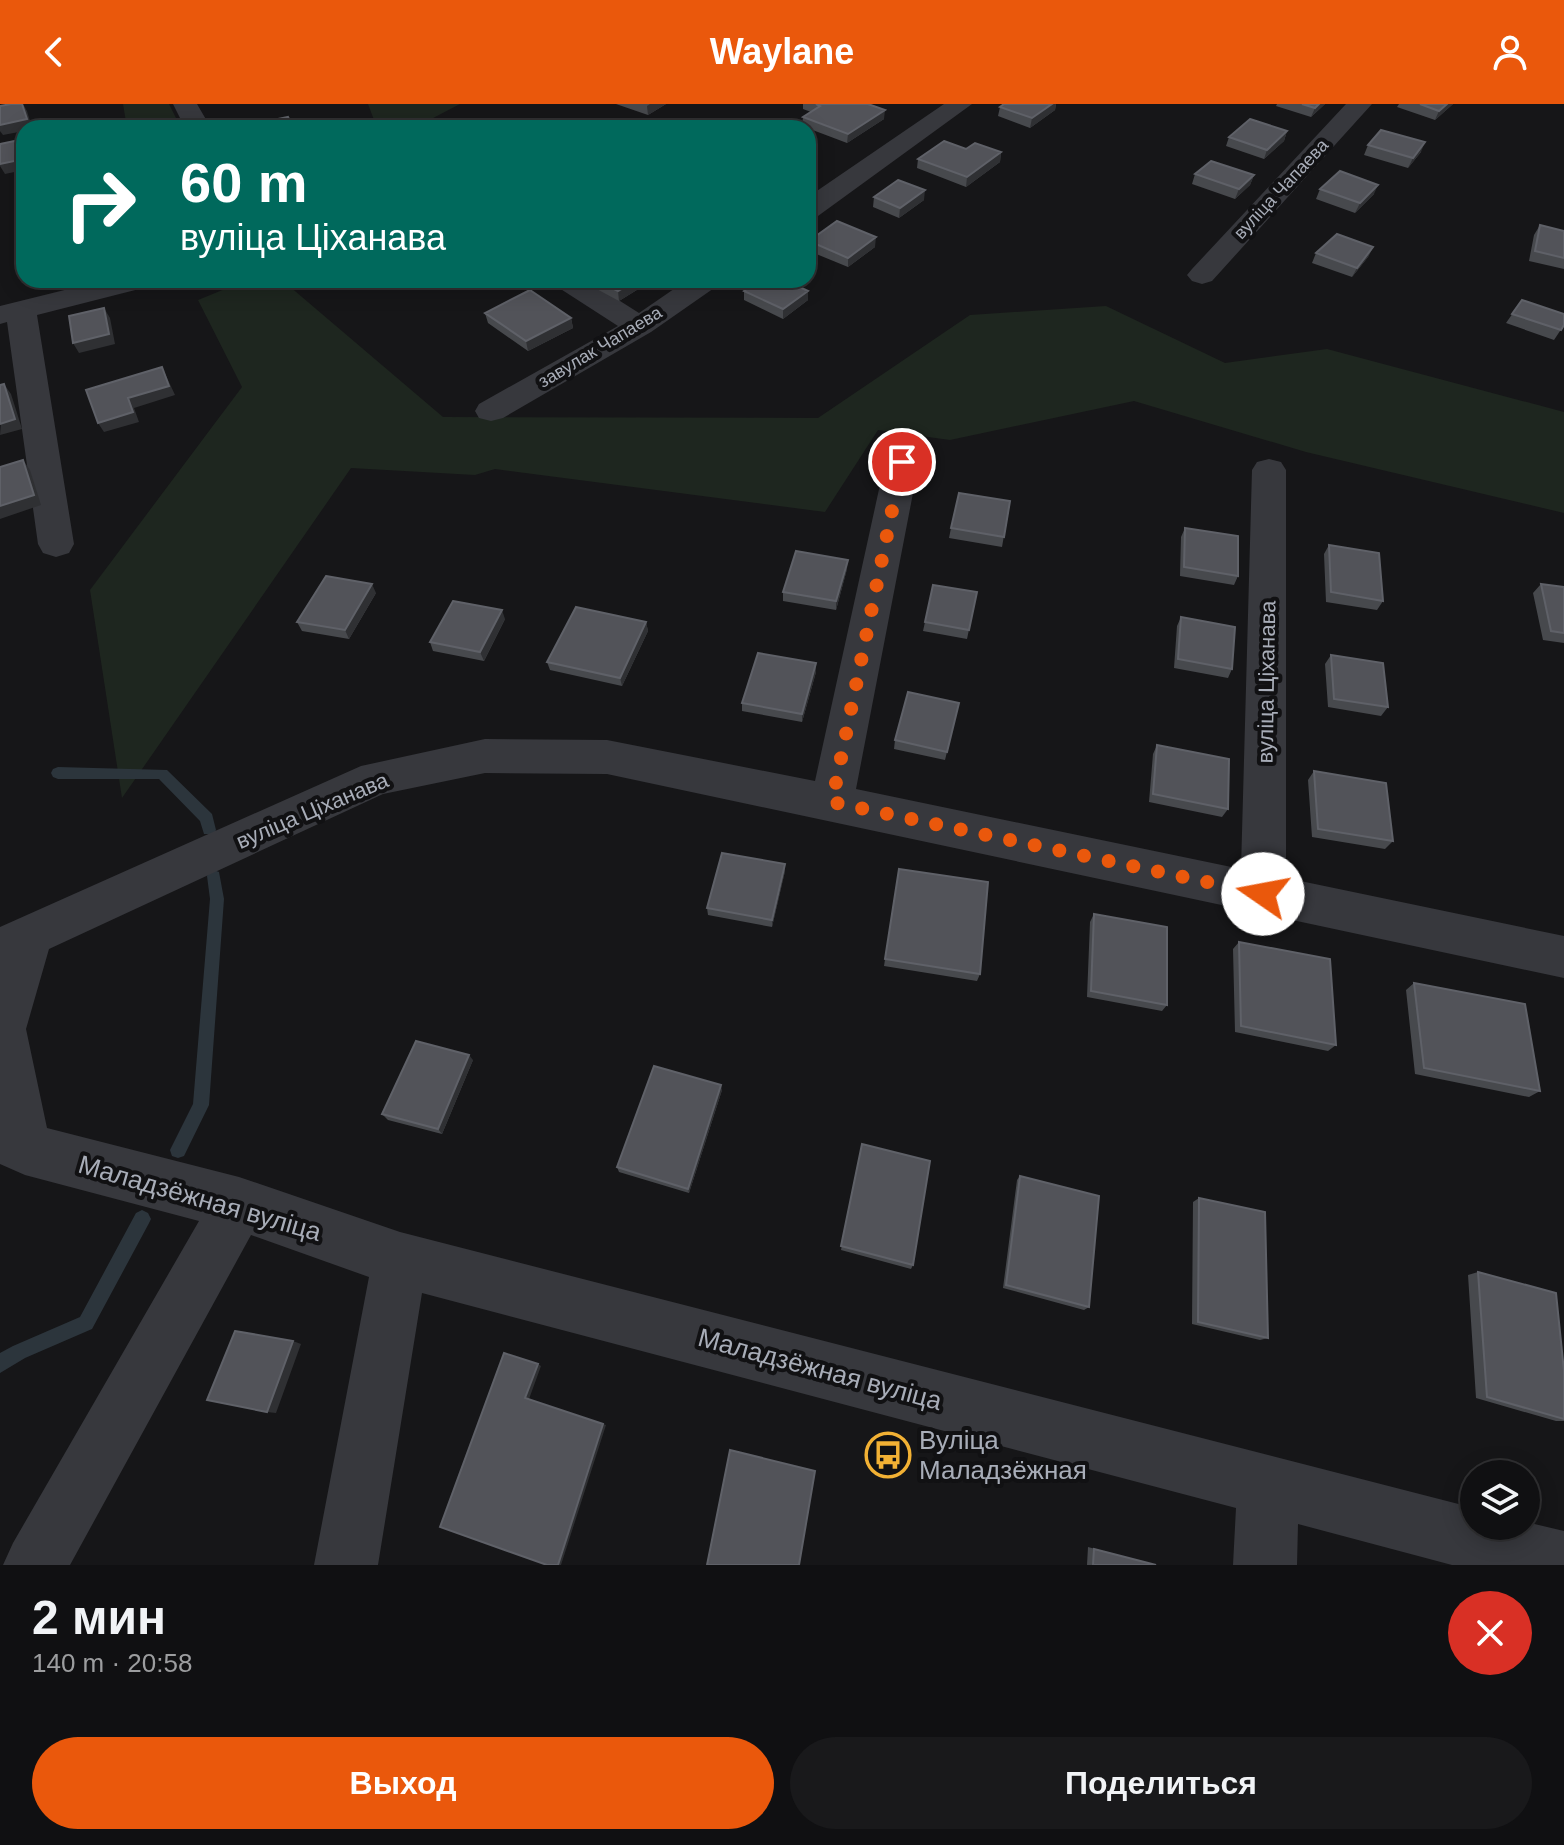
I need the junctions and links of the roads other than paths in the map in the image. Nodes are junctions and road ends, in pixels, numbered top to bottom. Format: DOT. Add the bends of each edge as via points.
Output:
graph roads {
  1 [pos="960,104"];
  2 [pos="1360,104"];
  3 [pos="816,204"];
  4 [pos="1202,275"];
  5 [pos="109,288"];
  6 [pos="579,288"];
  7 [pos="695,288"];
  8 [pos="10,313"];
  9 [pos="640,326"];
  10 [pos="491,411"];
  11 [pos="902,462"];
  12 [pos="1269,470"];
  13 [pos="56,544"];
  14 [pos="832,802"];
  15 [pos="1263,894"];
  16 [pos="15,942"];
  17 [pos="1564,957"];
  18 [pos="13,1143"];
  19 [pos="239,1204"];
  20 [pos="400,1260"];
  21 [pos="1268,1486"];
  22 [pos="1564,1563"];
  23 [pos="35,1565"];
  24 [pos="346,1565"];
  25 [pos="1265,1565"];
  1 -- 3 [label="street"];
  2 -- 4 [label="street, вуліца Чапаева"];
  5 -- 8 [label="street"];
  6 -- 9 [label="street"];
  7 -- 9 [label="street, завулак Чапаева"];
  8 -- 13 [label="street"];
  9 -- 10 [label="street, завулак Чапаева"];
  11 -- 14 [label="street"];
  12 -- 15 [label="street, вуліца Ціханава"];
  14 -- 15 [label="street, вуліца Ціханава"];
  14 -- 16 [label="street, вуліца Ціханава" via="607,757 485,756 376,778"];
  15 -- 17 [label="street, вуліца Ціханава"];
  16 -- 18 [label="street" via="1,1029"];
  18 -- 19 [label="street, Маладзёжная вуліца"];
  19 -- 20 [label="street, Маладзёжная вуліца"];
  19 -- 23 [label="street"];
  20 -- 21 [label="street, Маладзёжная вуліца"];
  20 -- 24 [label="street"];
  21 -- 22 [label="street, Маладзёжная вуліца"];
  21 -- 25 [label="street"];
}
